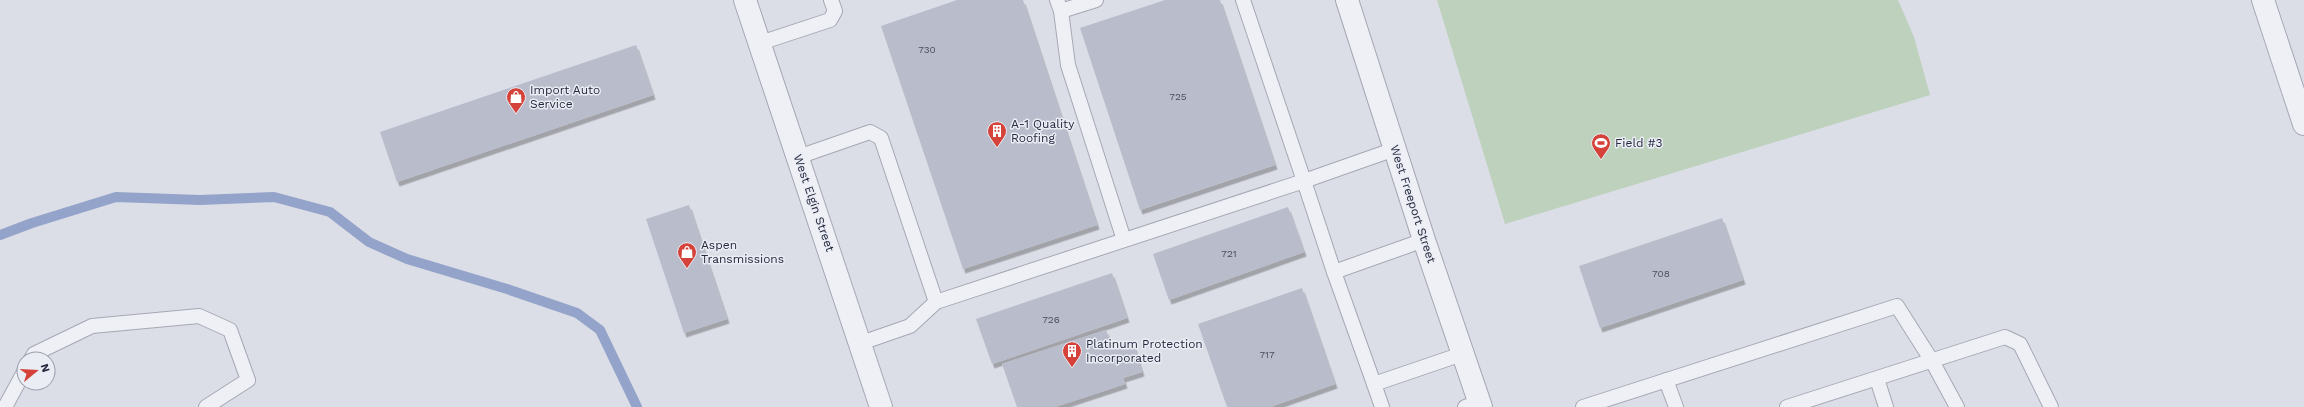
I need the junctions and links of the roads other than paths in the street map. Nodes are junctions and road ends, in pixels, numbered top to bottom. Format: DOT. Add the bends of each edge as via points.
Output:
graph roads {
  1 [pos="745,0"];
  2 [pos="831,0"];
  3 [pos="1096,0"];
  4 [pos="1243,0"];
  5 [pos="1347,0"];
  6 [pos="2263,0"];
  7 [pos="1059,6"];
  8 [pos="760,43"];
  9 [pos="2304,124"];
  10 [pos="1395,149"];
  11 [pos="798,157"];
  12 [pos="1304,181"];
  13 [pos="1124,240"];
  14 [pos="1424,240"];
  15 [pos="1334,272"];
  16 [pos="936,302"];
  17 [pos="861,343"];
  18 [pos="40,351"];
  19 [pos="1462,354"];
  20 [pos="1932,361"];
  21 [pos="1877,379"];
  22 [pos="1666,380"];
  23 [pos="1374,384"];
  24 [pos="16,387"];
  25 [pos="1475,405"];
  26 [pos="5,407"];
  27 [pos="206,407"];
  28 [pos="881,407"];
  29 [pos="1382,407"];
  30 [pos="1583,407"];
  31 [pos="1676,407"];
  32 [pos="1788,407"];
  33 [pos="1886,407"];
  34 [pos="1957,407"];
  35 [pos="2050,407"];
  1 -- 8 [label="street, West Elgin Street"];
  2 -- 8 [label="lane" via="835,11 830,20"];
  3 -- 7 [label="lane"];
  4 -- 12 [label="lane"];
  5 -- 10 [label="street, West Freeport Street"];
  6 -- 9 [label="street"];
  7 -- 13 [label="lane" via="1068,65"];
  8 -- 11 [label="street, West Elgin Street"];
  10 -- 12 [label="lane"];
  10 -- 14 [label="street, West Freeport Street"];
  11 -- 16 [label="lane" via="870,132 881,138"];
  11 -- 17 [label="street, West Elgin Street"];
  12 -- 13 [label="lane"];
  12 -- 15 [label="lane"];
  13 -- 16 [label="lane"];
  14 -- 15 [label="lane"];
  14 -- 19 [label="street, West Freeport Street"];
  15 -- 23 [label="lane"];
  16 -- 17 [label="lane" via="910,326"];
  17 -- 28 [label="street, West Elgin Street"];
  18 -- 27 [label="lane" via="92,326 199,316 230,330 248,380"];
  19 -- 23 [label="lane"];
  19 -- 25 [label="street, West Freeport Street"];
  20 -- 21 [label="lane"];
  20 -- 22 [label="lane" via="1897,306"];
  20 -- 34 [label="lane"];
  20 -- 35 [label="lane" via="2005,337 2020,344"];
  21 -- 32 [label="lane"];
  21 -- 33 [label="lane"];
  22 -- 30 [label="lane"];
  22 -- 31 [label="lane"];
  23 -- 29 [label="lane"];
  24 -- 26 [label="lane"];
}
